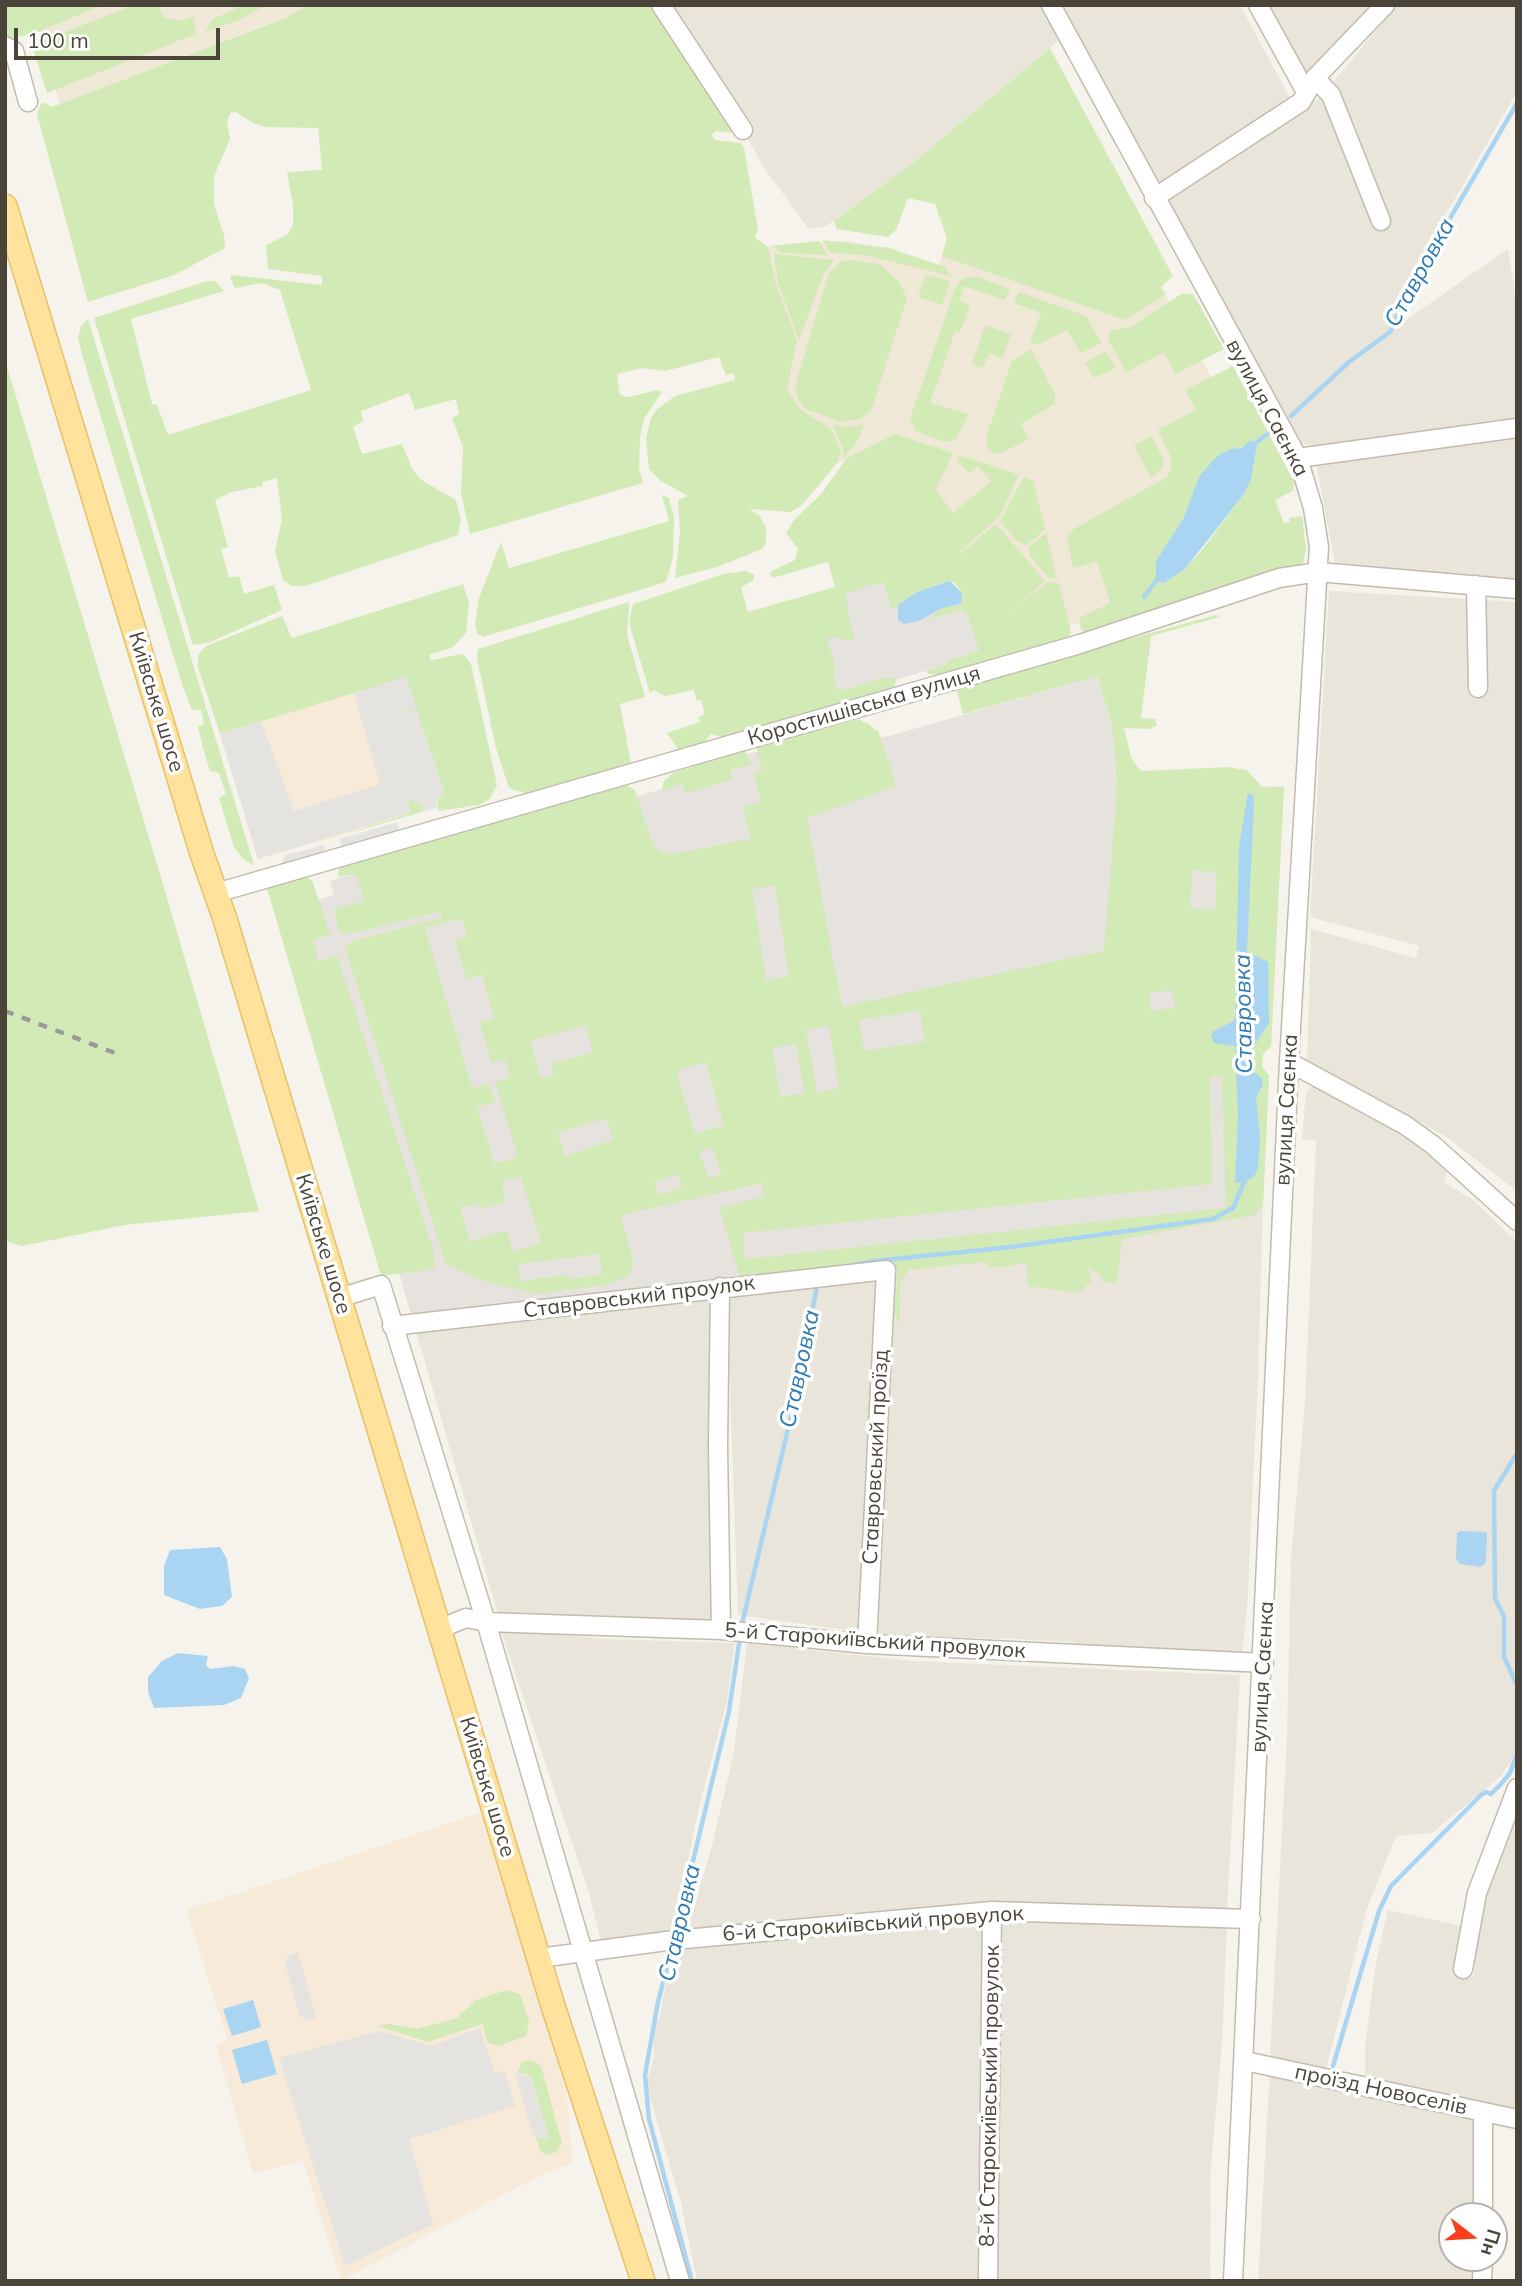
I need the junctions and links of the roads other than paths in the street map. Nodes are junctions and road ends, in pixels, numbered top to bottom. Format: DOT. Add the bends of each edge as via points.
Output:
graph roads {
  1 [pos="661,5"];
  2 [pos="1051,5"];
  3 [pos="1258,5"];
  4 [pos="1385,5"];
  5 [pos="5,46"];
  6 [pos="1310,85"];
  7 [pos="28,102"];
  8 [pos="743,130"];
  9 [pos="1154,198"];
  10 [pos="5,206"];
  11 [pos="1381,221"];
  12 [pos="1517,428"];
  13 [pos="1298,458"];
  14 [pos="1318,572"];
  15 [pos="1476,585"];
  16 [pos="1517,589"];
  17 [pos="1478,688"];
  18 [pos="216,893"];
  19 [pos="1289,1062"];
  20 [pos="1517,1222"];
  21 [pos="886,1270"];
  22 [pos="720,1287"];
  23 [pos="339,1298"];
  24 [pos="392,1326"];
  25 [pos="486,1622"];
  26 [pos="439,1629"];
  27 [pos="721,1630"];
  28 [pos="867,1644"];
  29 [pos="1264,1663"];
  30 [pos="1517,1788"];
  31 [pos="992,1911"];
  32 [pos="1251,1919"];
  33 [pos="581,1951"];
  34 [pos="538,1958"];
  35 [pos="1462,1969"];
  36 [pos="1245,2061"];
  37 [pos="1483,2112"];
  38 [pos="1517,2119"];
  39 [pos="1483,2202"];
  40 [pos="643,2281"];
  41 [pos="680,2281"];
  42 [pos="988,2281"];
  43 [pos="1233,2281"];
  1 -- 8 [label="street"];
  2 -- 9 [label="street, вулиця Саєнка"];
  3 -- 6 [label="street"];
  4 -- 6 [label="street"];
  5 -- 7 [label="street" via="14,51"];
  6 -- 9 [label="street" via="1301,102"];
  6 -- 11 [label="street" via="1331,95"];
  9 -- 13 [label="street, вулиця Саєнка"];
  10 -- 18 [label="main road, Київське шосе"];
  12 -- 13 [label="street"];
  13 -- 14 [label="street, вулиця Саєнка" via="1317,525"];
  14 -- 15 [label="street, Коростишівська вулиця"];
  14 -- 18 [label="street, Коростишівська вулиця" via="1261,584 1080,644"];
  14 -- 19 [label="street, вулиця Саєнка"];
  15 -- 16 [label="street, Коростишівська вулиця"];
  15 -- 17 [label="street"];
  18 -- 23 [label="main road, Київське шосе"];
  19 -- 20 [label="street" via="1433,1145"];
  19 -- 29 [label="street, вулиця Саєнка"];
  21 -- 22 [label="street, Ставровський проулок"];
  21 -- 28 [label="street, Ставровський проїзд"];
  22 -- 24 [label="street, Ставровський проулок"];
  22 -- 27 [label="street"];
  23 -- 24 [label="street" via="381,1284"];
  23 -- 26 [label="main road, Київське шосе"];
  24 -- 25 [label="street"];
  25 -- 26 [label="street, 5-й Старокиївський провулок" via="467,1618"];
  25 -- 27 [label="street, 5-й Старокиївський провулок"];
  25 -- 33 [label="street"];
  26 -- 34 [label="main road, Київське шосе"];
  27 -- 28 [label="street, 5-й Старокиївський провулок"];
  28 -- 29 [label="street, 5-й Старокиївський провулок"];
  29 -- 32 [label="street, вулиця Саєнка"];
  30 -- 35 [label="street" via="1477,1893"];
  31 -- 32 [label="street, 6-й Старокиївський провулок"];
  31 -- 33 [label="street, 6-й Старокиївський провулок"];
  31 -- 42 [label="street, 8-й Старокиївський провулок"];
  32 -- 36 [label="street, вулиця Саєнка"];
  33 -- 34 [label="street, 6-й Старокиївський провулок"];
  33 -- 41 [label="street"];
  34 -- 40 [label="main road, Київське шосе"];
  36 -- 37 [label="street, проїзд Новоселів"];
  36 -- 43 [label="street, вулиця Саєнка"];
  37 -- 38 [label="street, проїзд Новоселів"];
  37 -- 39 [label="street"];
}
